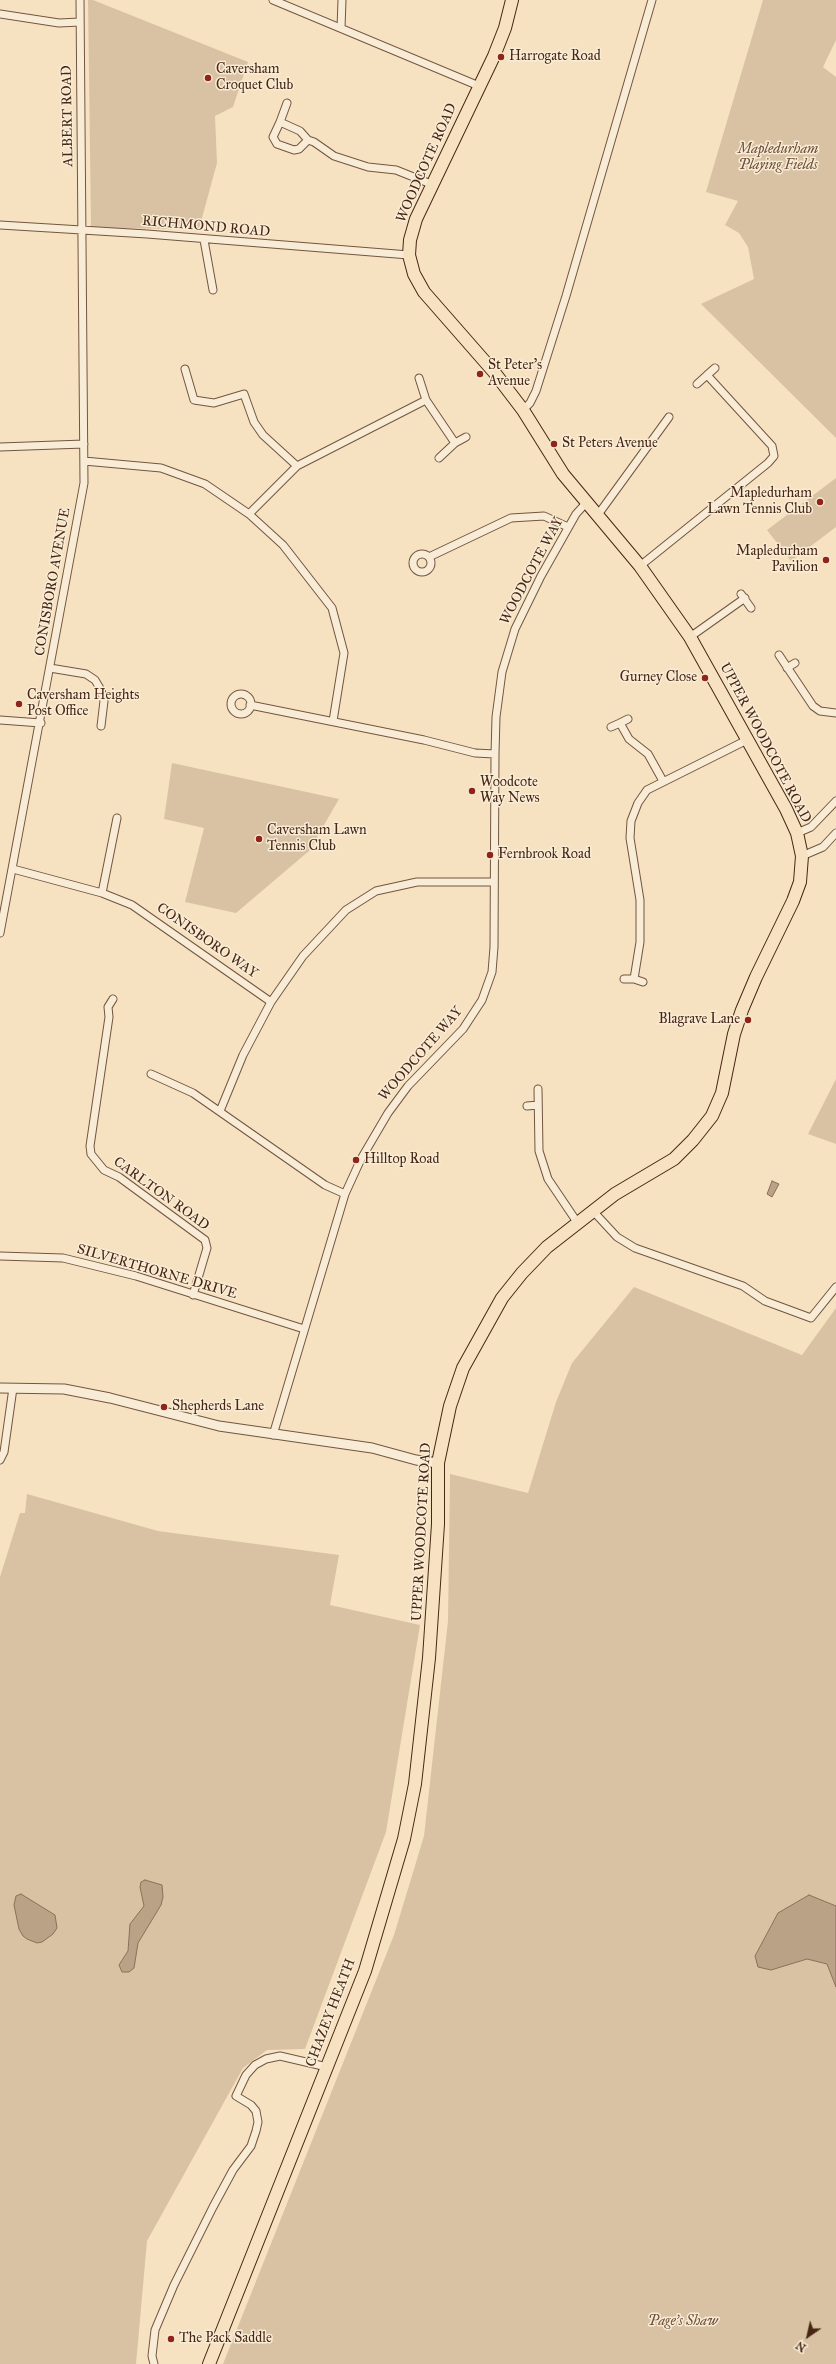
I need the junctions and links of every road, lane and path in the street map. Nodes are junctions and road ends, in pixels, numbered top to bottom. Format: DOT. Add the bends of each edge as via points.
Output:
graph roads {
  1 [pos="80,0"];
  2 [pos="273,0"];
  3 [pos="342,0"];
  4 [pos="512,0"];
  5 [pos="652,0"];
  6 [pos="0,14"];
  7 [pos="80,22"];
  8 [pos="341,28"];
  9 [pos="479,86"];
  10 [pos="286,103"];
  11 [pos="280,122"];
  12 [pos="308,140"];
  13 [pos="431,184"];
  14 [pos="0,225"];
  15 [pos="82,231"];
  16 [pos="204,240"];
  17 [pos="409,255"];
  18 [pos="213,290"];
  19 [pos="715,368"];
  20 [pos="185,369"];
  21 [pos="707,375"];
  22 [pos="419,378"];
  23 [pos="697,384"];
  24 [pos="426,400"];
  25 [pos="523,410"];
  26 [pos="670,417"];
  27 [pos="466,437"];
  28 [pos="455,443"];
  29 [pos="84,444"];
  30 [pos="0,447"];
  31 [pos="439,458"];
  32 [pos="84,461"];
  33 [pos="297,466"];
  34 [pos="586,503"];
  35 [pos="249,514"];
  36 [pos="597,516"];
  37 [pos="568,527"];
  38 [pos="429,557"];
  39 [pos="640,566"];
  40 [pos="752,608"];
  41 [pos="690,637"];
  42 [pos="779,655"];
  43 [pos="795,663"];
  44 [pos="50,668"];
  45 [pos="787,668"];
  46 [pos="250,705"];
  47 [pos="836,713"];
  48 [pos="628,719"];
  49 [pos="0,720"];
  50 [pos="333,721"];
  51 [pos="41,723"];
  52 [pos="620,723"];
  53 [pos="100,726"];
  54 [pos="611,727"];
  55 [pos="747,740"];
  56 [pos="495,754"];
  57 [pos="663,781"];
  58 [pos="836,801"];
  59 [pos="117,818"];
  60 [pos="797,833"];
  61 [pos="836,833"];
  62 [pos="802,856"];
  63 [pos="13,869"];
  64 [pos="494,882"];
  65 [pos="102,893"];
  66 [pos="0,933"];
  67 [pos="624,979"];
  68 [pos="634,979"];
  69 [pos="643,982"];
  70 [pos="113,999"];
  71 [pos="271,1002"];
  72 [pos="151,1074"];
  73 [pos="538,1090"];
  74 [pos="538,1105"];
  75 [pos="527,1106"];
  76 [pos="220,1111"];
  77 [pos="345,1194"];
  78 [pos="593,1211"];
  79 [pos="577,1222"];
  80 [pos="0,1256"];
  81 [pos="836,1287"];
  82 [pos="192,1295"];
  83 [pos="304,1329"];
  84 [pos="0,1388"];
  85 [pos="13,1388"];
  86 [pos="273,1435"];
  87 [pos="0,1460"];
  88 [pos="438,1463"];
  89 [pos="429,1658"];
  90 [pos="327,2067"];
  91 [pos="154,2364"];
  92 [pos="209,2364"];
  1 -- 7 [label="street, ALBERT ROAD"];
  2 -- 8 [label="street"];
  3 -- 8 [label="street"];
  4 -- 9 [label="main road, WOODCOTE ROAD" via="505,28"];
  5 -- 25 [label="street" via="559,318 536,391"];
  6 -- 7 [label="street" via="59,23"];
  7 -- 15 [label="street, ALBERT ROAD"];
  8 -- 9 [label="street"];
  9 -- 13 [label="main road, WOODCOTE ROAD"];
  10 -- 11 [label="street"];
  11 -- 12 [label="street" via="300,131"];
  11 -- 12 [label="street" via="273,137 277,144 294,150 299,149"];
  12 -- 13 [label="street" via="334,156 368,167 396,170"];
  13 -- 17 [label="main road, WOODCOTE ROAD" via="410,240"];
  14 -- 15 [label="street, RICHMOND ROAD"];
  15 -- 16 [label="street, RICHMOND ROAD"];
  15 -- 29 [label="street, CONISBORO AVENUE"];
  16 -- 17 [label="street, RICHMOND ROAD"];
  16 -- 18 [label="street"];
  17 -- 25 [label="main road, WOODCOTE ROAD" via="414,274 424,292 494,372"];
  19 -- 21 [label="street"];
  20 -- 33 [label="street" via="194,400 214,404 244,394 254,422 263,435"];
  21 -- 23 [label="street"];
  21 -- 39 [label="street" via="772,446 774,456"];
  22 -- 24 [label="street"];
  24 -- 28 [label="street"];
  24 -- 33 [label="street"];
  25 -- 34 [label="main road, WOODCOTE ROAD" via="563,474"];
  26 -- 36 [label="street"];
  27 -- 28 [label="street"];
  28 -- 31 [label="street"];
  29 -- 30 [label="street"];
  29 -- 32 [label="street, CONISBORO AVENUE"];
  32 -- 35 [label="street" via="160,468 205,484"];
  32 -- 44 [label="street, CONISBORO AVENUE" via="84,482"];
  33 -- 35 [label="street"];
  34 -- 36 [label="main road, UPPER WOODCOTE ROAD"];
  34 -- 37 [label="street, WOODCOTE WAY"];
  35 -- 50 [label="street" via="283,545 332,608 344,653"];
  36 -- 39 [label="main road, UPPER WOODCOTE ROAD"];
  37 -- 38 [label="street" via="544,516 511,518"];
  37 -- 56 [label="street, WOODCOTE WAY" via="514,629 502,672 496,717"];
  39 -- 41 [label="main road, UPPER WOODCOTE ROAD"];
  40 -- 41 [label="street" via="743,596"];
  41 -- 55 [label="main road, UPPER WOODCOTE ROAD"];
  42 -- 45 [label="street"];
  43 -- 45 [label="street"];
  44 -- 51 [label="street, CONISBORO AVENUE"];
  44 -- 53 [label="street" via="86,674 95,680 104,701"];
  45 -- 47 [label="street" via="813,706 820,711"];
  46 -- 50 [label="street"];
  48 -- 52 [label="street"];
  49 -- 51 [label="street"];
  50 -- 56 [label="street" via="475,753"];
  51 -- 63 [label="street, CONISBORO AVENUE"];
  52 -- 54 [label="street"];
  52 -- 57 [label="street" via="629,739 648,754"];
  55 -- 57 [label="street"];
  55 -- 60 [label="main road, UPPER WOODCOTE ROAD"];
  56 -- 64 [label="street, WOODCOTE WAY"];
  57 -- 68 [label="street" via="647,790 638,803 631,821 630,838 640,900 640,942"];
  58 -- 60 [label="street" via="811,827"];
  59 -- 65 [label="street"];
  60 -- 62 [label="main road, UPPER WOODCOTE ROAD"];
  61 -- 62 [label="street" via="823,847"];
  62 -- 78 [label="main road, UPPER WOODCOTE ROAD" via="800,882 742,1010 734,1034 722,1093 712,1116 674,1159 615,1194"];
  63 -- 65 [label="street, CONISBORO WAY"];
  63 -- 66 [label="street, CONISBORO AVENUE"];
  64 -- 71 [label="street" via="417,882 376,891 346,910 304,956"];
  64 -- 77 [label="street, WOODCOTE WAY" via="492,972 482,1000 463,1030 408,1086 388,1114 361,1159"];
  65 -- 71 [label="street, CONISBORO WAY" via="127,904 190,944"];
  67 -- 68 [label="street"];
  68 -- 69 [label="street"];
  70 -- 82 [label="street, CARLTON ROAD" via="108,1007 109,1017 90,1146 91,1154 104,1170 119,1177 205,1240 207,1248"];
  71 -- 76 [label="street" via="243,1055"];
  72 -- 76 [label="street" via="193,1094"];
  73 -- 74 [label="street"];
  74 -- 75 [label="street"];
  74 -- 79 [label="street" via="539,1151 548,1179"];
  76 -- 77 [label="street" via="325,1184"];
  77 -- 83 [label="street, WOODCOTE WAY"];
  78 -- 79 [label="main road, UPPER WOODCOTE ROAD"];
  78 -- 81 [label="street" via="617,1237 636,1248 743,1286 765,1301 811,1318"];
  79 -- 88 [label="main road, UPPER WOODCOTE ROAD" via="547,1247 522,1273 502,1298 480,1334 463,1368 450,1406"];
  80 -- 82 [label="street, SILVERTHORNE DRIVE" via="63,1258 136,1276"];
  82 -- 83 [label="street, SILVERTHORNE DRIVE"];
  83 -- 86 [label="street, WOODCOTE WAY"];
  84 -- 85 [label="street"];
  85 -- 86 [label="street" via="71,1391 110,1398 220,1426"];
  85 -- 87 [label="street" via="4,1452"];
  86 -- 88 [label="street" via="372,1448"];
  88 -- 89 [label="main road, UPPER WOODCOTE ROAD" via="438,1524"];
  89 -- 90 [label="main road, CHAZEY HEATH" via="416,1777 404,1839 365,1971"];
  90 -- 91 [label="street" via="280,2056 255,2065 246,2075 236,2096 256,2111 256,2131 251,2146 233,2170 174,2285 155,2330 152,2356"];
  90 -- 92 [label="main road, CHAZEY HEATH"];
}
